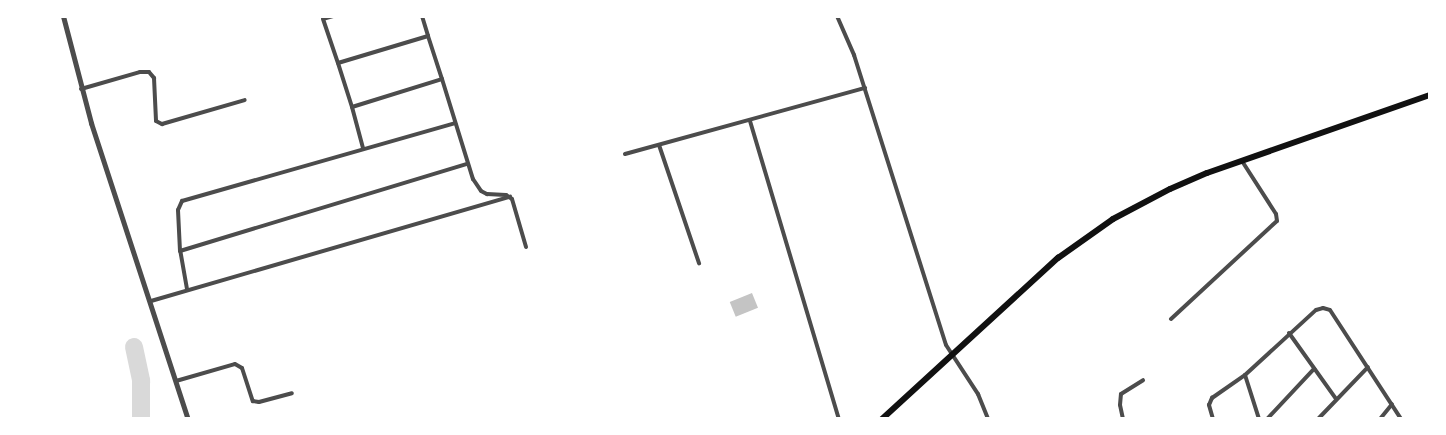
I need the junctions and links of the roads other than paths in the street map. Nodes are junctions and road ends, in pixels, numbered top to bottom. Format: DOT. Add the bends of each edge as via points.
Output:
graph roads {
  1 [pos="63,16"];
  2 [pos="334,16"];
  3 [pos="422,16"];
  4 [pos="837,16"];
  5 [pos="322,18"];
  6 [pos="428,36"];
  7 [pos="338,63"];
  8 [pos="442,79"];
  9 [pos="865,88"];
  10 [pos="82,89"];
  11 [pos="1430,95"];
  12 [pos="245,100"];
  13 [pos="352,108"];
  14 [pos="750,121"];
  15 [pos="455,123"];
  16 [pos="660,145"];
  17 [pos="363,148"];
  18 [pos="624,154"];
  19 [pos="1242,161"];
  20 [pos="467,164"];
  21 [pos="510,197"];
  22 [pos="526,247"];
  23 [pos="180,252"];
  24 [pos="699,263"];
  25 [pos="187,289"];
  26 [pos="151,301"];
  27 [pos="1171,319"];
  28 [pos="1289,333"];
  29 [pos="951,355"];
  30 [pos="1368,367"];
  31 [pos="1314,370"];
  32 [pos="1245,375"];
  33 [pos="1143,380"];
  34 [pos="176,381"];
  35 [pos="292,393"];
  36 [pos="1336,399"];
  37 [pos="1392,404"];
  38 [pos="188,419"];
  39 [pos="839,419"];
  40 [pos="882,419"];
  41 [pos="988,419"];
  42 [pos="1123,419"];
  43 [pos="1213,419"];
  44 [pos="1259,419"];
  45 [pos="1267,419"];
  46 [pos="1318,419"];
  47 [pos="1380,419"];
  48 [pos="1401,419"];
  1 -- 10 [label="street"];
  2 -- 5 [label="street"];
  3 -- 6 [label="street"];
  4 -- 9 [label="street"];
  5 -- 7 [label="street"];
  6 -- 7 [label="street"];
  6 -- 8 [label="street"];
  7 -- 13 [label="street"];
  8 -- 13 [label="street"];
  8 -- 15 [label="street"];
  9 -- 14 [label="street"];
  9 -- 29 [label="street"];
  10 -- 12 [label="street" via="149,72 154,78 156,121 162,124"];
  10 -- 26 [label="street"];
  11 -- 19 [label="main road"];
  13 -- 17 [label="street"];
  14 -- 16 [label="street"];
  14 -- 39 [label="street"];
  15 -- 17 [label="street"];
  15 -- 20 [label="street"];
  16 -- 18 [label="street"];
  16 -- 24 [label="street"];
  17 -- 23 [label="street" via="182,201 178,210"];
  19 -- 27 [label="street" via="1276,214 1277,221"];
  19 -- 29 [label="main road" via="1170,189 1113,218 1058,258"];
  20 -- 21 [label="street" via="480,191"];
  20 -- 23 [label="street"];
  21 -- 22 [label="street"];
  21 -- 25 [label="street"];
  23 -- 25 [label="street"];
  25 -- 26 [label="street"];
  26 -- 34 [label="street"];
  28 -- 30 [label="street" via="1316,310 1326,308"];
  28 -- 31 [label="street"];
  28 -- 32 [label="street"];
  29 -- 40 [label="main road"];
  29 -- 41 [label="street" via="978,394"];
  30 -- 36 [label="street"];
  30 -- 37 [label="street"];
  31 -- 36 [label="street"];
  31 -- 45 [label="street"];
  32 -- 43 [label="street" via="1212,398 1209,405"];
  32 -- 44 [label="street"];
  33 -- 42 [label="street" via="1121,394"];
  34 -- 35 [label="street" via="235,364 242,368 253,401"];
  34 -- 38 [label="street"];
  36 -- 46 [label="street"];
  37 -- 47 [label="street"];
  37 -- 48 [label="street"];
}
